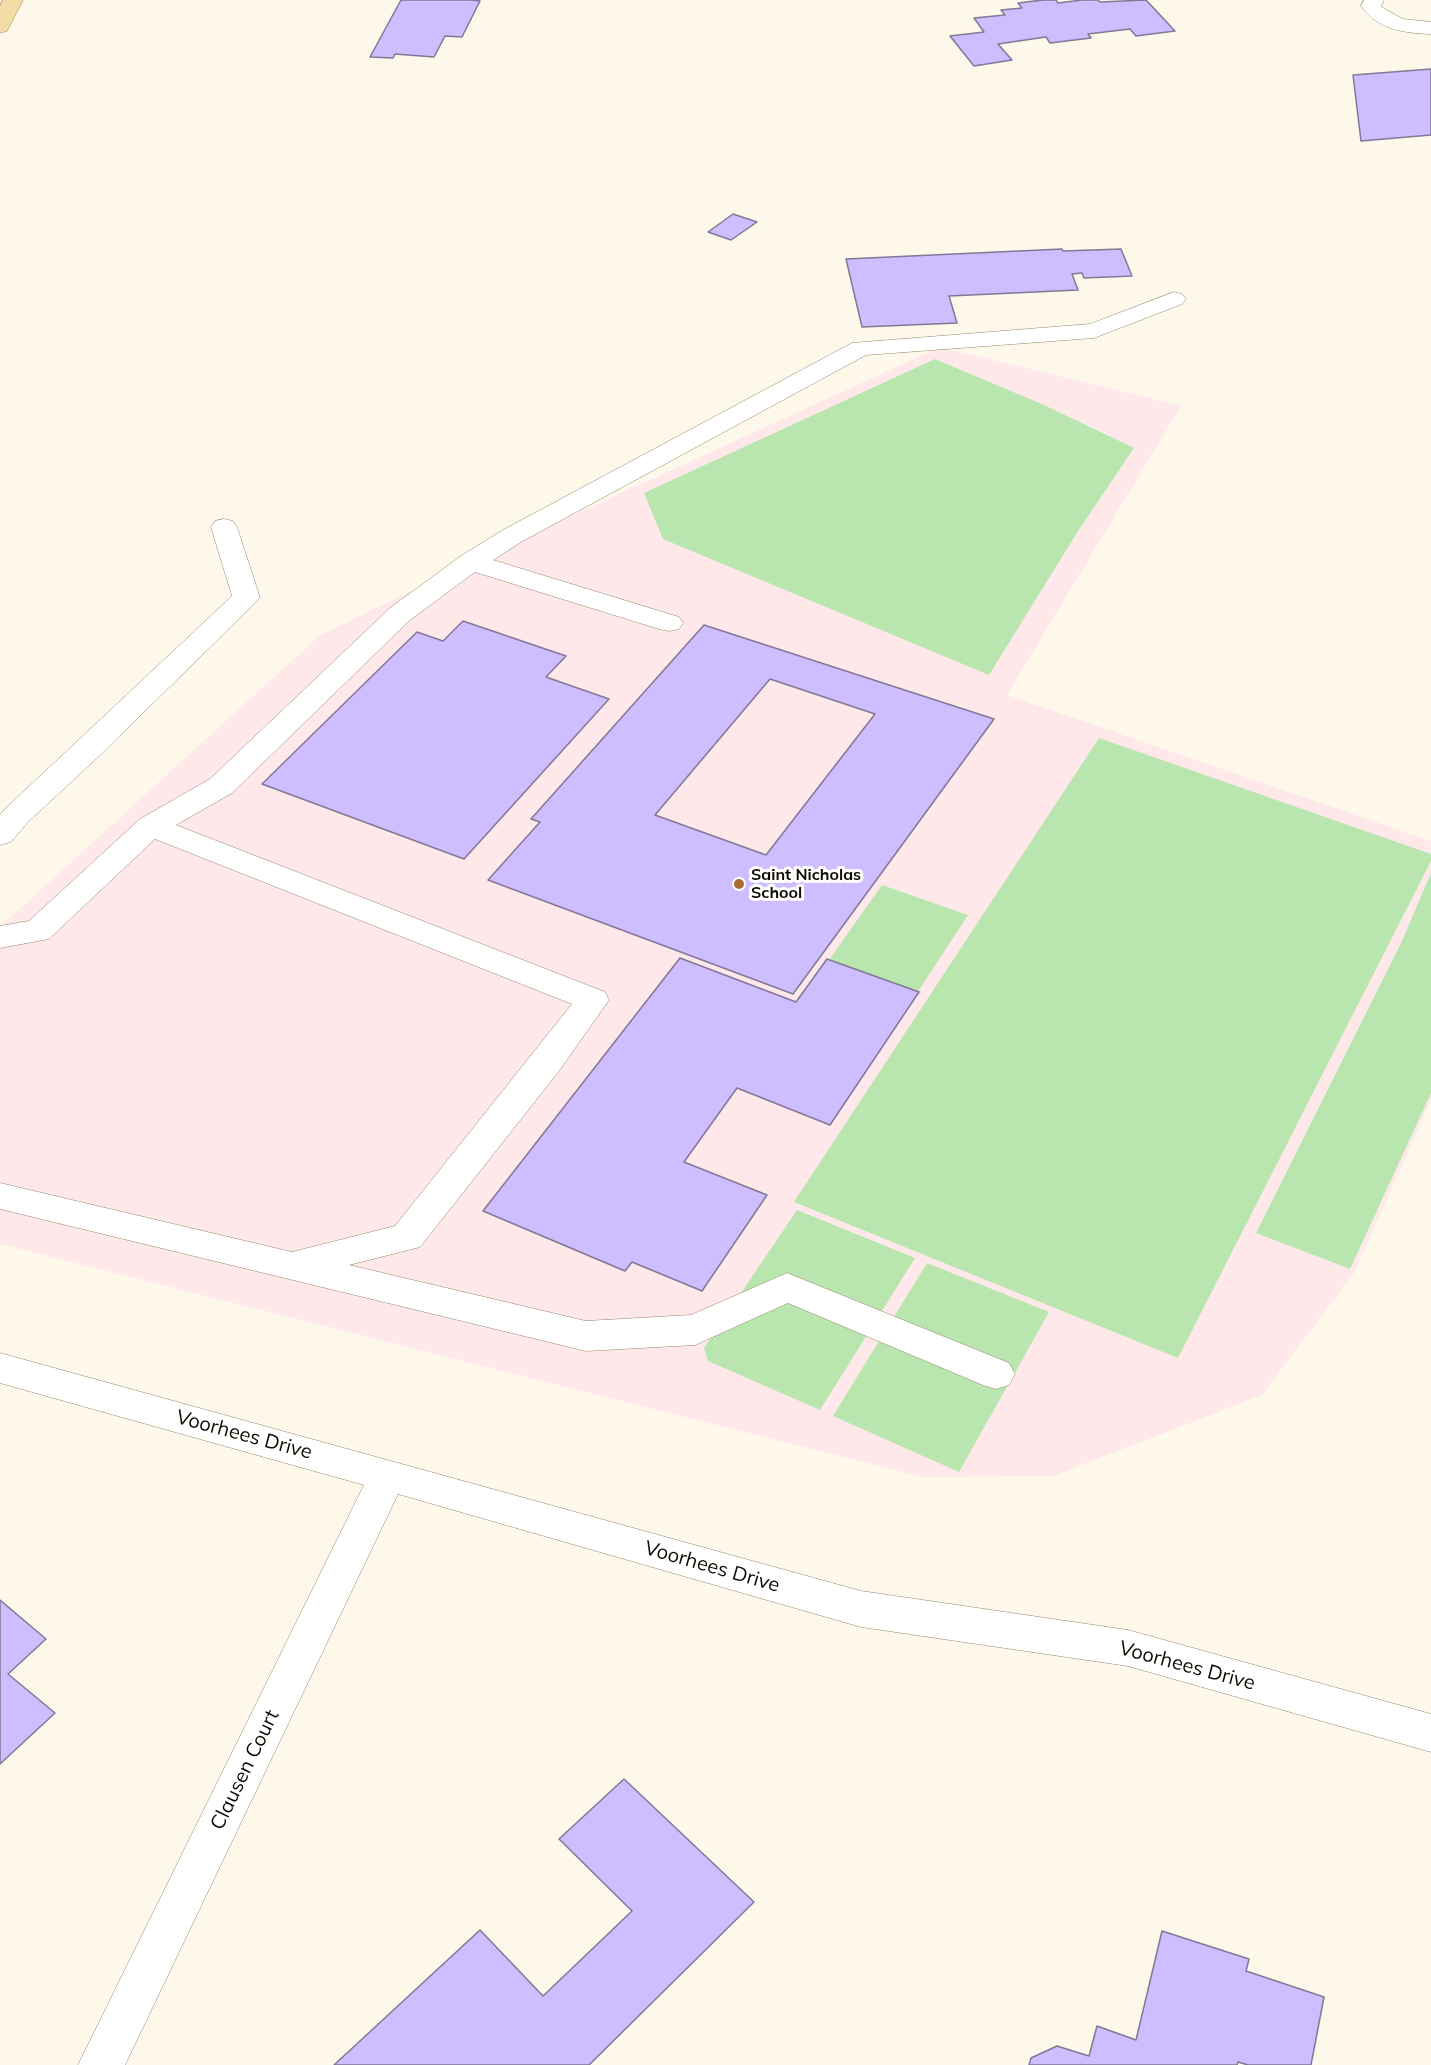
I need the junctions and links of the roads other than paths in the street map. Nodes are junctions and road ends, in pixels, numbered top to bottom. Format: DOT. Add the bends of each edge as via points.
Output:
graph roads {
  1 [pos="13,0"];
  2 [pos="1374,0"];
  3 [pos="0,27"];
  4 [pos="1431,28"];
  5 [pos="1174,299"];
  6 [pos="224,527"];
  7 [pos="471,562"];
  8 [pos="669,623"];
  9 [pos="151,826"];
  10 [pos="0,835"];
  11 [pos="0,937"];
  12 [pos="0,1196"];
  13 [pos="292,1265"];
  14 [pos="0,1368"];
  15 [pos="996,1374"];
  16 [pos="388,1475"];
  17 [pos="1431,1733"];
  18 [pos="101,2065"];
  1 -- 3 [label="main road"];
  2 -- 4 [label="street" via="1371,6 1377,16 1403,27"];
  5 -- 7 [label="street" via="1094,331 861,348 512,536"];
  6 -- 10 [label="street" via="246,598"];
  7 -- 8 [label="street"];
  7 -- 9 [label="street" via="400,614 221,786"];
  9 -- 11 [label="street" via="38,931"];
  9 -- 13 [label="street" via="592,1000 407,1237"];
  12 -- 13 [label="street"];
  13 -- 15 [label="street" via="586,1336 695,1330 787,1287"];
  14 -- 16 [label="street, Voorhees Drive"];
  16 -- 17 [label="street, Voorhees Drive" via="861,1609 1128,1648"];
  16 -- 18 [label="street, Clausen Court"];
}
